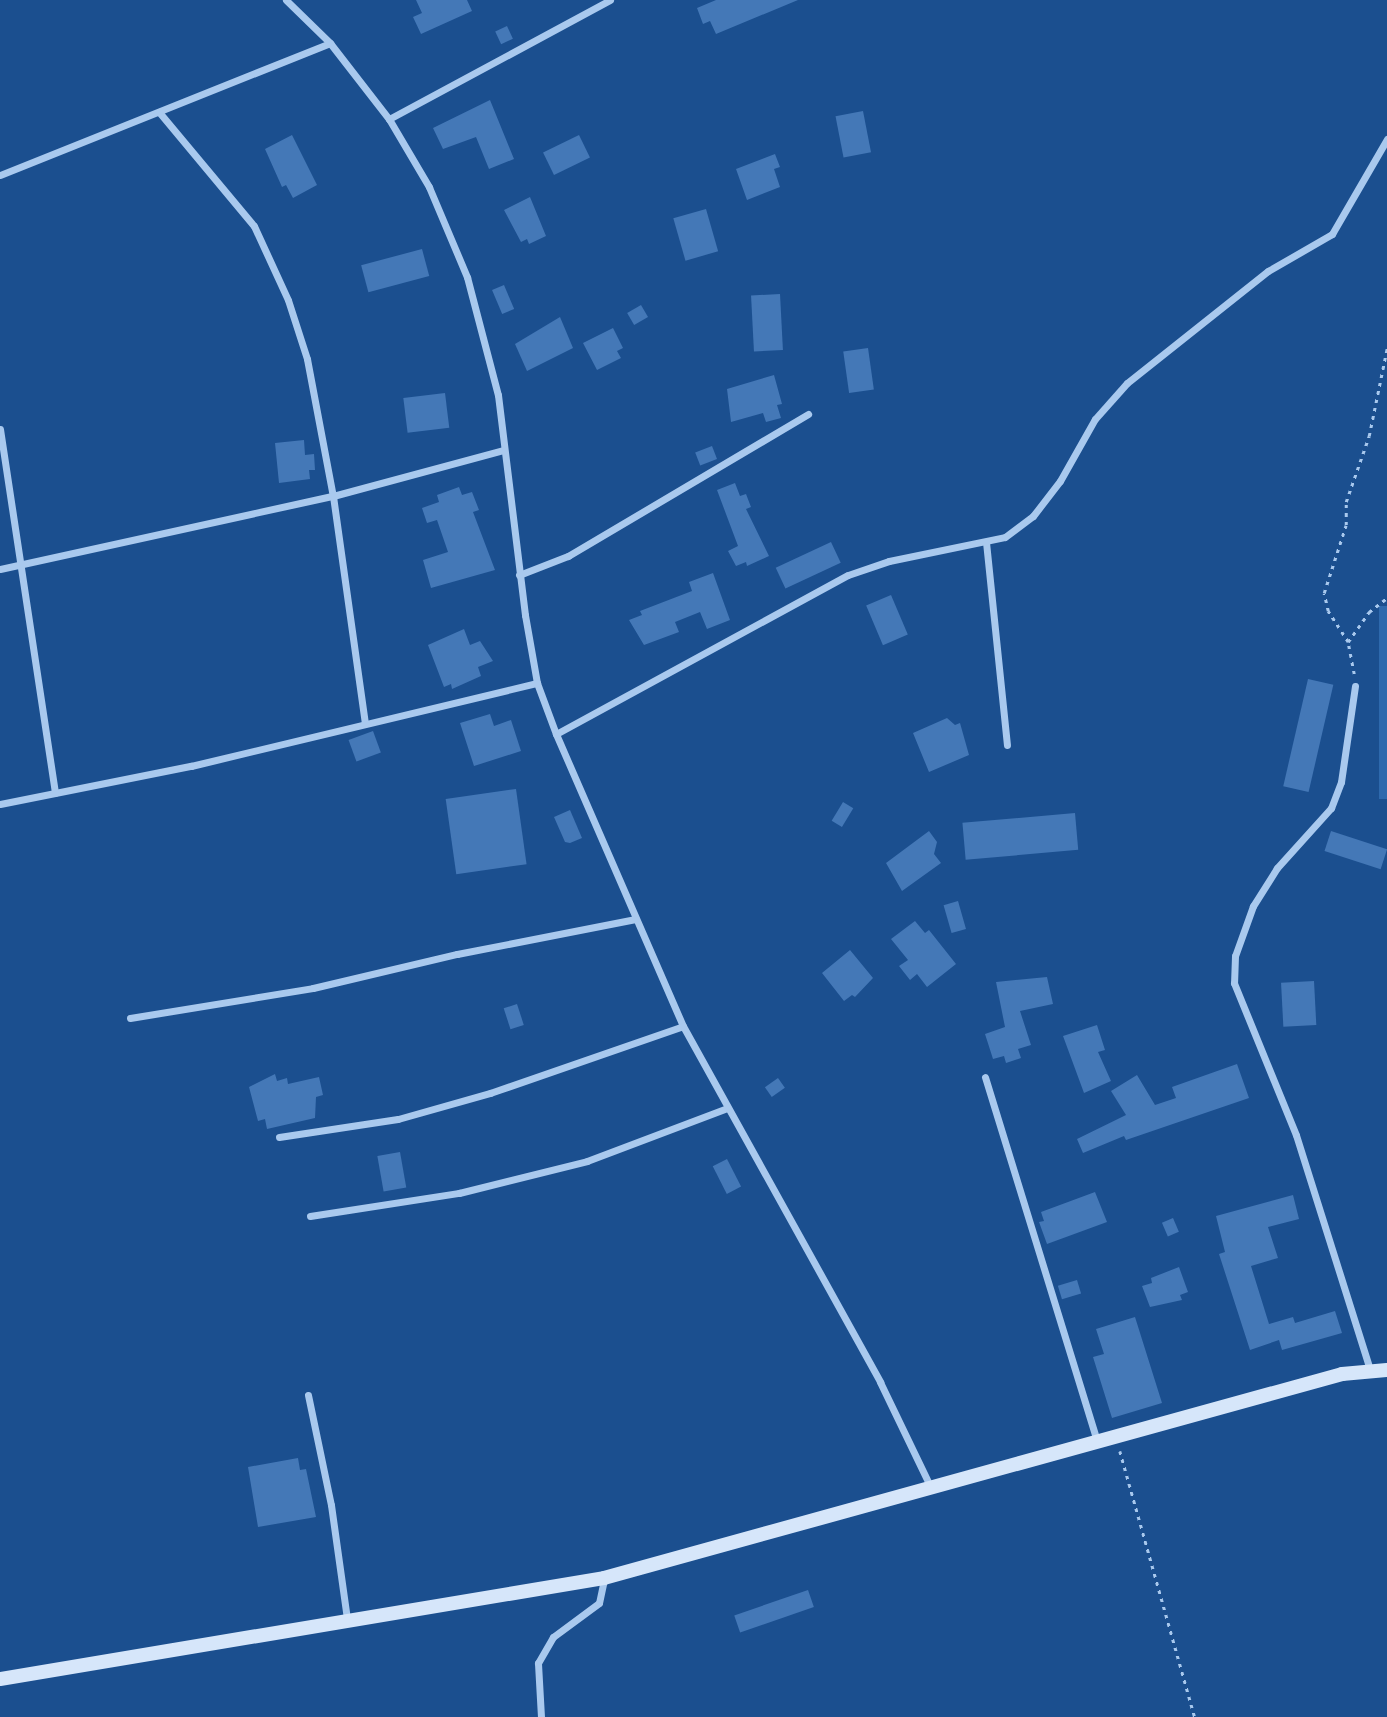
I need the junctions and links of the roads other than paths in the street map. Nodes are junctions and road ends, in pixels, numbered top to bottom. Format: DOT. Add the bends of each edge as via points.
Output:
graph roads {
  1 [pos="286,0"];
  2 [pos="610,0"];
  3 [pos="330,43"];
  4 [pos="159,112"];
  5 [pos="389,119"];
  6 [pos="1387,139"];
  7 [pos="0,175"];
  8 [pos="808,414"];
  9 [pos="0,429"];
  10 [pos="504,450"];
  11 [pos="333,496"];
  12 [pos="986,542"];
  13 [pos="19,565"];
  14 [pos="0,569"];
  15 [pos="520,575"];
  16 [pos="537,683"];
  17 [pos="1354,686"];
  18 [pos="365,723"];
  19 [pos="556,734"];
  20 [pos="1007,745"];
  21 [pos="55,793"];
  22 [pos="0,804"];
  23 [pos="636,919"];
  24 [pos="130,1018"];
  25 [pos="683,1026"];
  26 [pos="985,1077"];
  27 [pos="727,1108"];
  28 [pos="279,1137"];
  29 [pos="310,1216"];
  30 [pos="1370,1370"];
  31 [pos="1387,1370"];
  32 [pos="308,1395"];
  33 [pos="1097,1443"];
  34 [pos="932,1489"];
  35 [pos="604,1578"];
  36 [pos="347,1619"];
  37 [pos="0,1679"];
  38 [pos="541,1717"];
  1 -- 3 [label="street"];
  2 -- 5 [label="street"];
  3 -- 4 [label="street"];
  3 -- 5 [label="street"];
  4 -- 7 [label="street"];
  4 -- 11 [label="street" via="254,226 271,256 307,359"];
  5 -- 10 [label="street" via="429,187 467,277 498,395"];
  6 -- 12 [label="street" via="1332,234 1310,251 1268,271 1127,383 1095,419 1060,481 1033,516 1004,537"];
  8 -- 15 [label="street" via="568,556"];
  9 -- 13 [label="street"];
  10 -- 11 [label="street"];
  10 -- 15 [label="street"];
  11 -- 13 [label="street"];
  11 -- 18 [label="street"];
  12 -- 19 [label="street" via="889,561 848,575"];
  12 -- 20 [label="street"];
  13 -- 14 [label="street"];
  13 -- 21 [label="street"];
  15 -- 16 [label="street"];
  16 -- 18 [label="street"];
  16 -- 19 [label="street"];
  17 -- 30 [label="street" via="1341,782 1331,808 1278,868 1253,906 1235,956 1234,983 1296,1135"];
  18 -- 21 [label="street" via="191,766"];
  19 -- 23 [label="street"];
  21 -- 22 [label="street"];
  23 -- 24 [label="street" via="313,988"];
  23 -- 25 [label="street"];
  25 -- 27 [label="street"];
  25 -- 28 [label="street" via="490,1093 398,1119"];
  26 -- 33 [label="street"];
  27 -- 29 [label="street" via="587,1161 459,1193"];
  27 -- 34 [label="street" via="880,1382"];
  30 -- 31 [label="street"];
  30 -- 33 [label="street"];
  32 -- 36 [label="street" via="331,1505"];
  33 -- 34 [label="street"];
  34 -- 35 [label="street"];
  35 -- 36 [label="street"];
  35 -- 38 [label="street" via="606,1589 599,1604 553,1637 538,1663"];
  36 -- 37 [label="street"];
}
